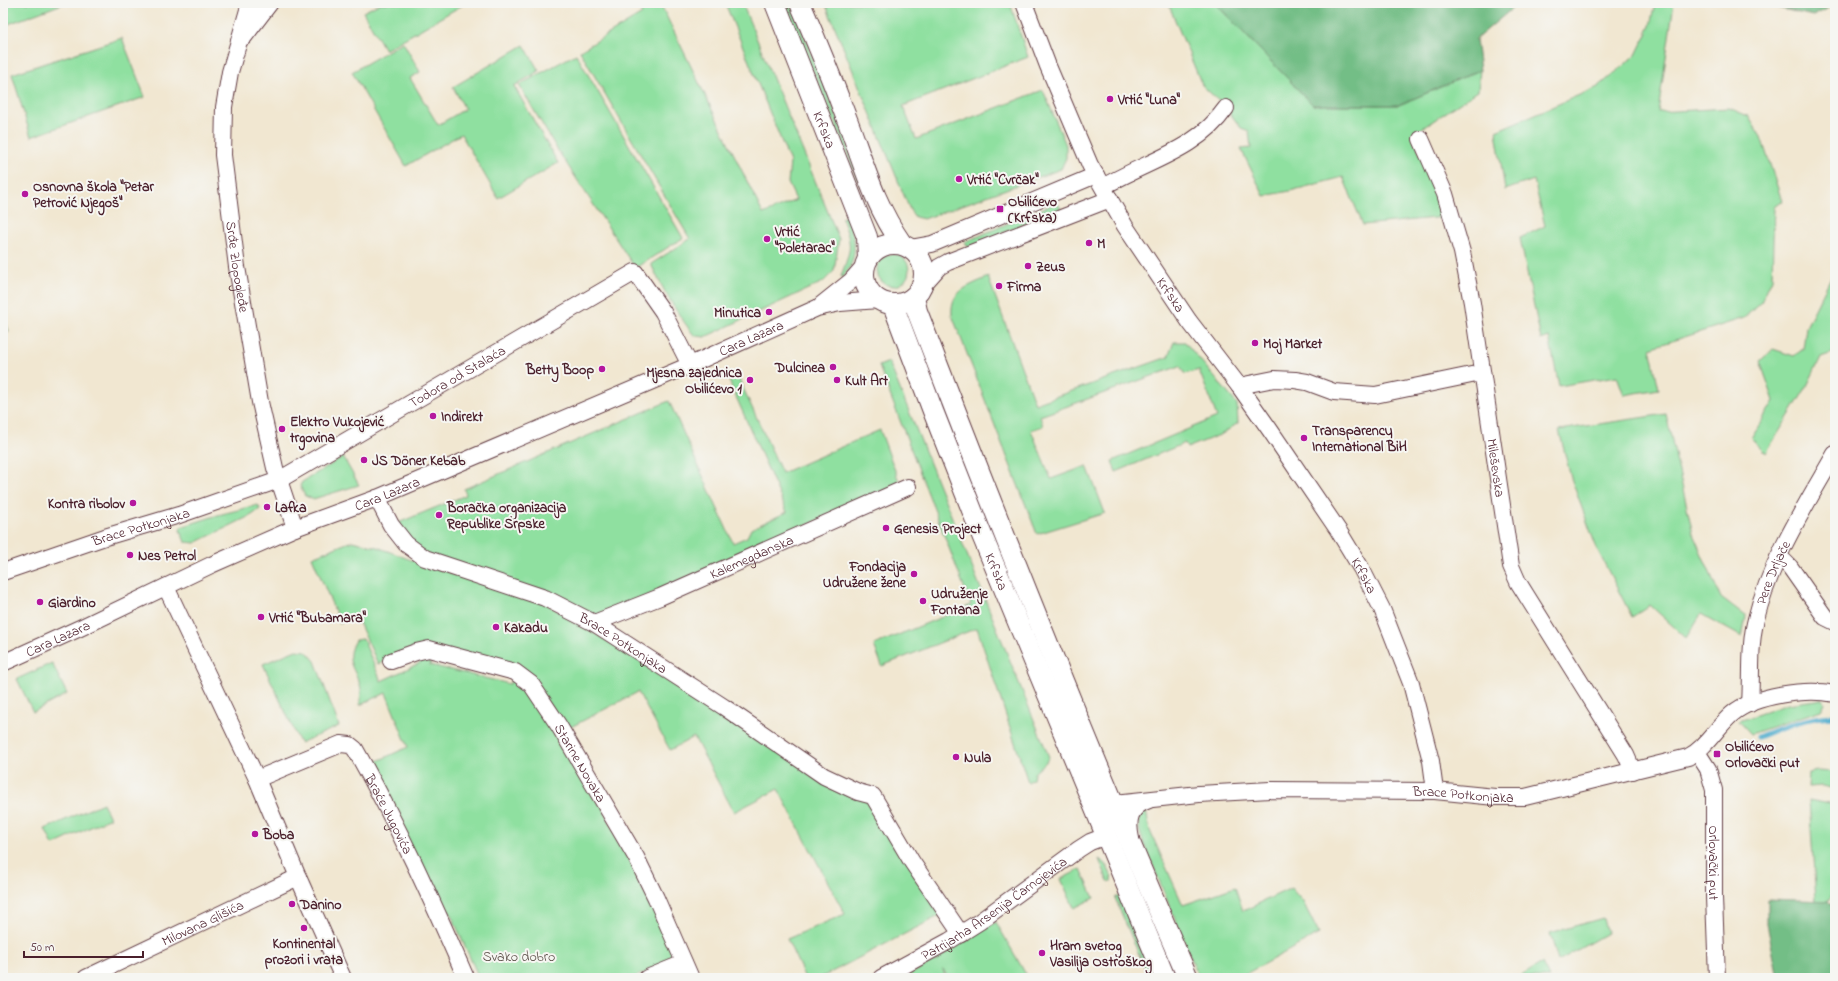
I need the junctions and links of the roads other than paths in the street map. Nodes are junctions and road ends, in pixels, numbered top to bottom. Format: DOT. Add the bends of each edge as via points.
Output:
graph roads {
  1 [pos="250,3"];
  2 [pos="270,3"];
  3 [pos="776,3"];
  4 [pos="800,3"];
  5 [pos="1024,3"];
  6 [pos="237,49"];
  7 [pos="1226,108"];
  8 [pos="1421,139"];
  9 [pos="1103,187"];
  10 [pos="906,246"];
  11 [pos="867,261"];
  12 [pos="918,291"];
  13 [pos="886,302"];
  14 [pos="817,308"];
  15 [pos="690,365"];
  16 [pos="1481,373"];
  17 [pos="1239,386"];
  18 [pos="1835,454"];
  19 [pos="279,480"];
  20 [pos="908,487"];
  21 [pos="377,498"];
  22 [pos="295,528"];
  23 [pos="1778,558"];
  24 [pos="3,572"];
  25 [pos="166,587"];
  26 [pos="1835,622"];
  27 [pos="594,623"];
  28 [pos="392,661"];
  29 [pos="3,663"];
  30 [pos="1835,694"];
  31 [pos="1750,704"];
  32 [pos="1697,752"];
  33 [pos="1634,772"];
  34 [pos="257,779"];
  35 [pos="1435,791"];
  36 [pos="1151,799"];
  37 [pos="1115,803"];
  38 [pos="1106,836"];
  39 [pos="1133,849"];
  40 [pos="298,877"];
  41 [pos="961,934"];
  42 [pos="684,962"];
  43 [pos="86,978"];
  44 [pos="342,978"];
  45 [pos="466,978"];
  46 [pos="647,978"];
  47 [pos="691,978"];
  48 [pos="881,978"];
  49 [pos="1165,978"];
  50 [pos="1188,978"];
  51 [pos="1717,978"];
  1 -- 6 [label="street, Srđe Zlopogleđe"];
  2 -- 6 [label="street"];
  3 -- 11 [label="main road, Krfska" via="867,237"];
  4 -- 10 [label="main road, Krfska" via="845,114 875,198 888,224"];
  5 -- 9 [label="street, Krfska" via="1048,66"];
  6 -- 19 [label="street, Srđe Zlopogleđe" via="224,107 223,155 237,267 260,402"];
  7 -- 9 [label="street" via="1217,122 1184,147 1122,175"];
  8 -- 16 [label="street, Mileševska" via="1445,194 1460,246 1472,303"];
  9 -- 10 [label="street" via="932,244"];
  9 -- 12 [label="street" via="939,267"];
  9 -- 17 [label="street, Krfska" via="1168,291"];
  10 -- 11 [label="main road" via="886,245 873,252"];
  10 -- 12 [label="main road" via="919,256 924,270"];
  11 -- 13 [label="main road" via="864,280 867,288"];
  11 -- 14 [label="street, Cara Lazara" via="851,281"];
  12 -- 13 [label="main road" via="908,302"];
  12 -- 37 [label="main road, Krfska" via="917,311 989,497"];
  13 -- 14 [label="street, Cara Lazara" via="840,303"];
  13 -- 38 [label="main road, Krfska"];
  14 -- 15 [label="street, Cara Lazara"];
  15 -- 19 [label="street, Todora od Stalaća" via="663,312 635,272"];
  15 -- 21 [label="street, Cara Lazara"];
  16 -- 17 [label="street" via="1374,395 1334,392 1295,380 1274,379"];
  16 -- 33 [label="street, Mileševska" via="1511,566 1518,582 1626,755"];
  17 -- 35 [label="street, Krfska" via="1338,530 1382,609 1410,683 1431,761"];
  18 -- 23 [label="street, Pere Drljače"];
  19 -- 22 [label="street, Srđe Zlopogleđe"];
  19 -- 24 [label="street, Brace Potkonjaka"];
  20 -- 27 [label="street, Kalemegdanska" via="660,597"];
  21 -- 22 [label="street, Cara Lazara"];
  21 -- 27 [label="street, Brace Potkonjaka" via="391,525 406,544 425,558 545,598"];
  22 -- 25 [label="street, Cara Lazara"];
  23 -- 26 [label="street" via="1790,567 1825,617"];
  23 -- 31 [label="street, Pere Drljače" via="1755,620"];
  25 -- 29 [label="street, Cara Lazara"];
  25 -- 34 [label="street"];
  27 -- 41 [label="street, Brace Potkonjaka" via="724,707 824,776 873,796 912,862"];
  28 -- 42 [label="street, Starine Novaka" via="430,650 515,672 531,684 559,726 632,850"];
  30 -- 31 [label="street, Brace Potkonjaka" via="1787,693"];
  31 -- 32 [label="street, Brace Potkonjaka" via="1732,714"];
  32 -- 33 [label="street, Brace Potkonjaka" via="1688,757"];
  32 -- 51 [label="street, Orlovački put" via="1710,774 1714,790"];
  33 -- 35 [label="street, Brace Potkonjaka" via="1525,797"];
  34 -- 40 [label="street"];
  34 -- 45 [label="street, Braće Jugovića" via="341,744 350,745 376,785"];
  35 -- 36 [label="street, Brace Potkonjaka" via="1270,790"];
  36 -- 37 [label="street, Brace Potkonjaka"];
  36 -- 39 [label="street, Brace Potkonjaka" via="1132,811 1130,828"];
  37 -- 39 [label="main road, Krfska"];
  38 -- 41 [label="street, Patrijarha Arsenija Čarnojevića" via="1079,849"];
  38 -- 49 [label="main road, Krfska"];
  39 -- 50 [label="main road, Krfska"];
  40 -- 43 [label="street, Milovana Glišića"];
  40 -- 44 [label="street"];
  41 -- 48 [label="street, Patrijarha Arsenija Čarnojevića"];
  42 -- 46 [label="street"];
  42 -- 47 [label="street, Starine Novaka"];
}
